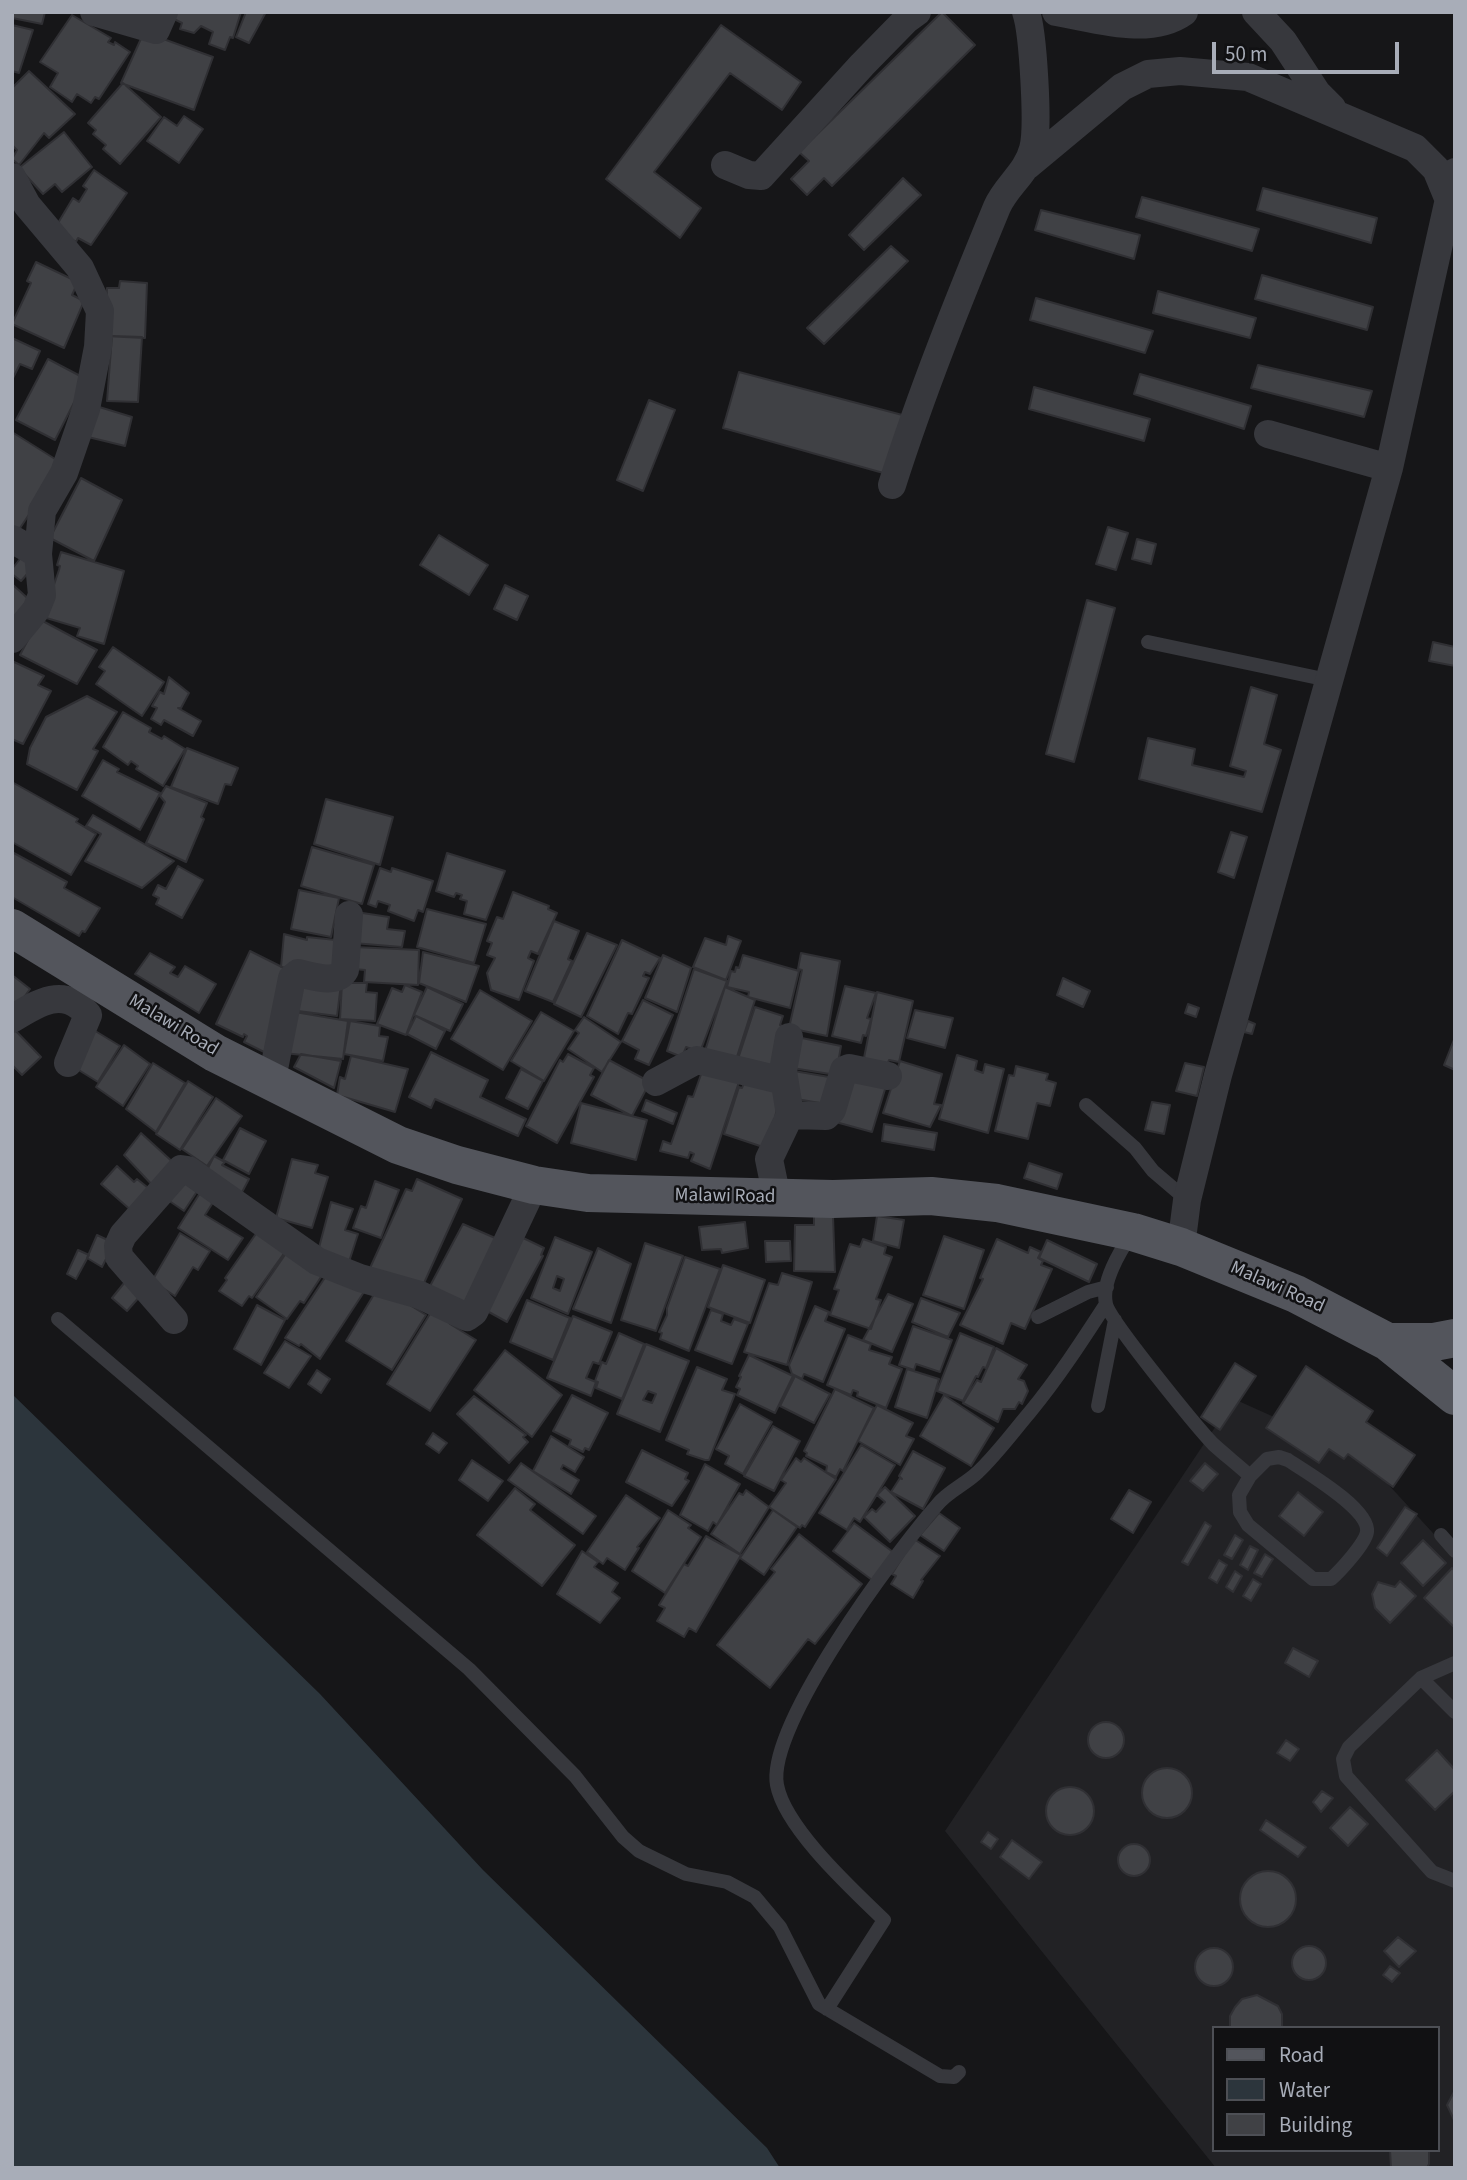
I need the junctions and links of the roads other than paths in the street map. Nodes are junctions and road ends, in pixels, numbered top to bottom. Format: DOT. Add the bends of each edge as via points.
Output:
graph roads {
  1 [pos="94,12"];
  2 [pos="164,12"];
  3 [pos="917,12"];
  4 [pos="1026,12"];
  5 [pos="1056,12"];
  6 [pos="1184,12"];
  7 [pos="1256,12"];
  8 [pos="1334,111"];
  9 [pos="725,165"];
  10 [pos="1027,166"];
  11 [pos="12,177"];
  12 [pos="1451,185"];
  13 [pos="1268,433"];
  14 [pos="1389,468"];
  15 [pos="892,485"];
  16 [pos="12,540"];
  17 [pos="38,554"];
  18 [pos="12,639"];
  19 [pos="1148,642"];
  20 [pos="1328,680"];
  21 [pos="349,915"];
  22 [pos="12,928"];
  23 [pos="12,1018"];
  24 [pos="789,1037"];
  25 [pos="68,1063"];
  26 [pos="888,1076"];
  27 [pos="269,1081"];
  28 [pos="783,1081"];
  29 [pos="656,1082"];
  30 [pos="1086,1105"];
  31 [pos="790,1115"];
  32 [pos="534,1185"];
  33 [pos="777,1198"];
  34 [pos="1187,1200"];
  35 [pos="1133,1232"];
  36 [pos="1181,1247"];
  37 [pos="1107,1287"];
  38 [pos="1106,1304"];
  39 [pos="1038,1317"];
  40 [pos="58,1319"];
  41 [pos="174,1320"];
  42 [pos="1115,1320"];
  43 [pos="1455,1338"];
  44 [pos="1388,1342"];
  45 [pos="1455,1396"];
  46 [pos="1098,1406"];
  47 [pos="1250,1475"];
  48 [pos="1441,1535"];
  49 [pos="1455,1551"];
  50 [pos="1455,1663"];
  51 [pos="1421,1678"];
  52 [pos="1455,1712"];
  53 [pos="1455,1881"];
  54 [pos="827,2009"];
  55 [pos="960,2072"];
  1 -- 2 [label="street" via="156,30"];
  3 -- 9 [label="street" via="761,176"];
  4 -- 10 [label="street" via="1037,117"];
  5 -- 6 [label="street" via="1139,25 1164,23"];
  7 -- 8 [label="street" via="1283,40"];
  8 -- 10 [label="street" via="1248,77 1180,71 1148,74 1122,87"];
  8 -- 12 [label="street" via="1415,148"];
  10 -- 15 [label="street" via="999,203 918,404"];
  11 -- 17 [label="street" via="27,205 80,268 100,311 86,409 64,473 42,512"];
  12 -- 14 [label="street"];
  13 -- 14 [label="street"];
  14 -- 20 [label="street"];
  16 -- 17 [label="street"];
  17 -- 18 [label="street" via="42,595"];
  19 -- 20 [label="lane"];
  20 -- 34 [label="street"];
  21 -- 27 [label="street" via="341,976 298,974 292,978"];
  22 -- 27 [label="main road, Malawi Road" via="215,1053"];
  23 -- 25 [label="street" via="42,1000 78,1003 88,1015"];
  24 -- 28 [label="street"];
  26 -- 31 [label="street" via="849,1068 844,1070 832,1110 826,1115"];
  27 -- 32 [label="main road, Malawi Road" via="398,1145"];
  28 -- 29 [label="street" via="697,1060"];
  28 -- 31 [label="street"];
  30 -- 34 [label="lane"];
  31 -- 33 [label="street" via="770,1155"];
  32 -- 33 [label="main road, Malawi Road" via="588,1193"];
  32 -- 41 [label="street" via="474,1312 467,1317 317,1261 181,1169 118,1246 119,1257"];
  33 -- 35 [label="main road, Malawi Road" via="931,1196 997,1203"];
  34 -- 36 [label="street"];
  35 -- 36 [label="main road, Malawi Road"];
  35 -- 37 [label="lane"];
  36 -- 44 [label="main road, Malawi Road" via="1296,1294"];
  37 -- 38 [label="lane"];
  37 -- 39 [label="lane"];
  38 -- 42 [label="lane"];
  38 -- 54 [label="lane" via="1031,1409 977,1473 938,1502 839,1640 779,1750 776,1781 781,1804 846,1883 884,1920"];
  40 -- 54 [label="lane" via="469,1669 575,1776 623,1838 686,1874 727,1882 755,1897 780,1927 814,1997"];
  42 -- 46 [label="lane"];
  42 -- 47 [label="lane" via="1213,1444"];
  43 -- 44 [label="main road"];
  44 -- 45 [label="main road, Malawi Road"];
  47 -- 47 [label="lane" via="1238,1495 1248,1525 1313,1578 1331,1579 1367,1534 1366,1521 1356,1508 1288,1460 1267,1459"];
  48 -- 49 [label="lane"];
  50 -- 51 [label="lane"];
  51 -- 52 [label="lane"];
  51 -- 53 [label="lane" via="1349,1747 1343,1759 1346,1776 1432,1872"];
  54 -- 55 [label="lane" via="940,2076 954,2077"];
}
